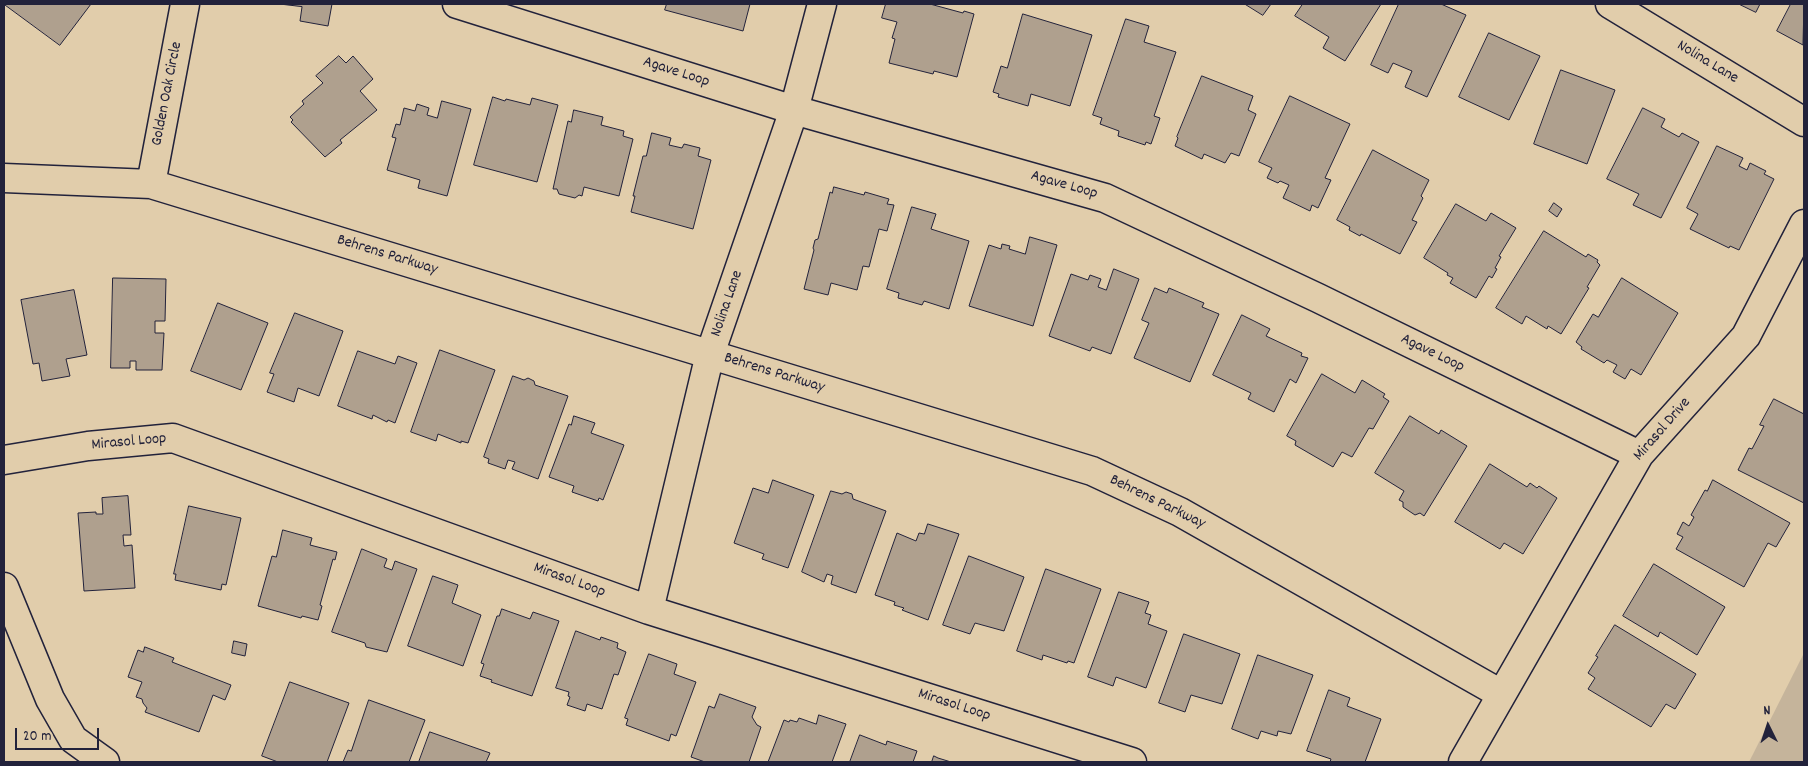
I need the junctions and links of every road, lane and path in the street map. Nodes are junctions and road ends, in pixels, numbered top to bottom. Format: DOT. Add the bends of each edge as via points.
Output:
graph roads {
  1 [pos="185,4"];
  2 [pos="456,4"];
  3 [pos="822,4"];
  4 [pos="1610,4"];
  5 [pos="794,110"];
  6 [pos="1804,122"];
  7 [pos="4,178"];
  8 [pos="152,184"];
  9 [pos="1804,224"];
  10 [pos="710,354"];
  11 [pos="1639,455"];
  12 [pos="4,460"];
  13 [pos="4,587"];
  14 [pos="649,610"];
  15 [pos="1501,694"];
  16 [pos="106,762"];
  17 [pos="1132,762"];
  18 [pos="1463,762"];
  1 -- 8 [label="street, Golden Oak Circle"];
  2 -- 5 [label="street, Agave Loop"];
  3 -- 5 [label="street, Nolina Lane"];
  4 -- 6 [label="street, Nolina Lane"];
  5 -- 10 [label="street, Nolina Lane"];
  5 -- 11 [label="street, Agave Loop" via="1105,198"];
  7 -- 8 [label="street, Behrens Parkway"];
  8 -- 10 [label="street, Behrens Parkway"];
  9 -- 11 [label="street, Mirasol Drive" via="1746,336"];
  10 -- 14 [label="street, Nolina Lane"];
  10 -- 15 [label="street, Behrens Parkway" via="1092,471 1188,517"];
  11 -- 15 [label="street, Mirasol Drive"];
  12 -- 14 [label="street, Mirasol Loop" via="88,446 173,438"];
  13 -- 16 [label="street" via="54,707 74,739"];
  14 -- 17 [label="street, Mirasol Loop"];
  15 -- 18 [label="street"];
}
